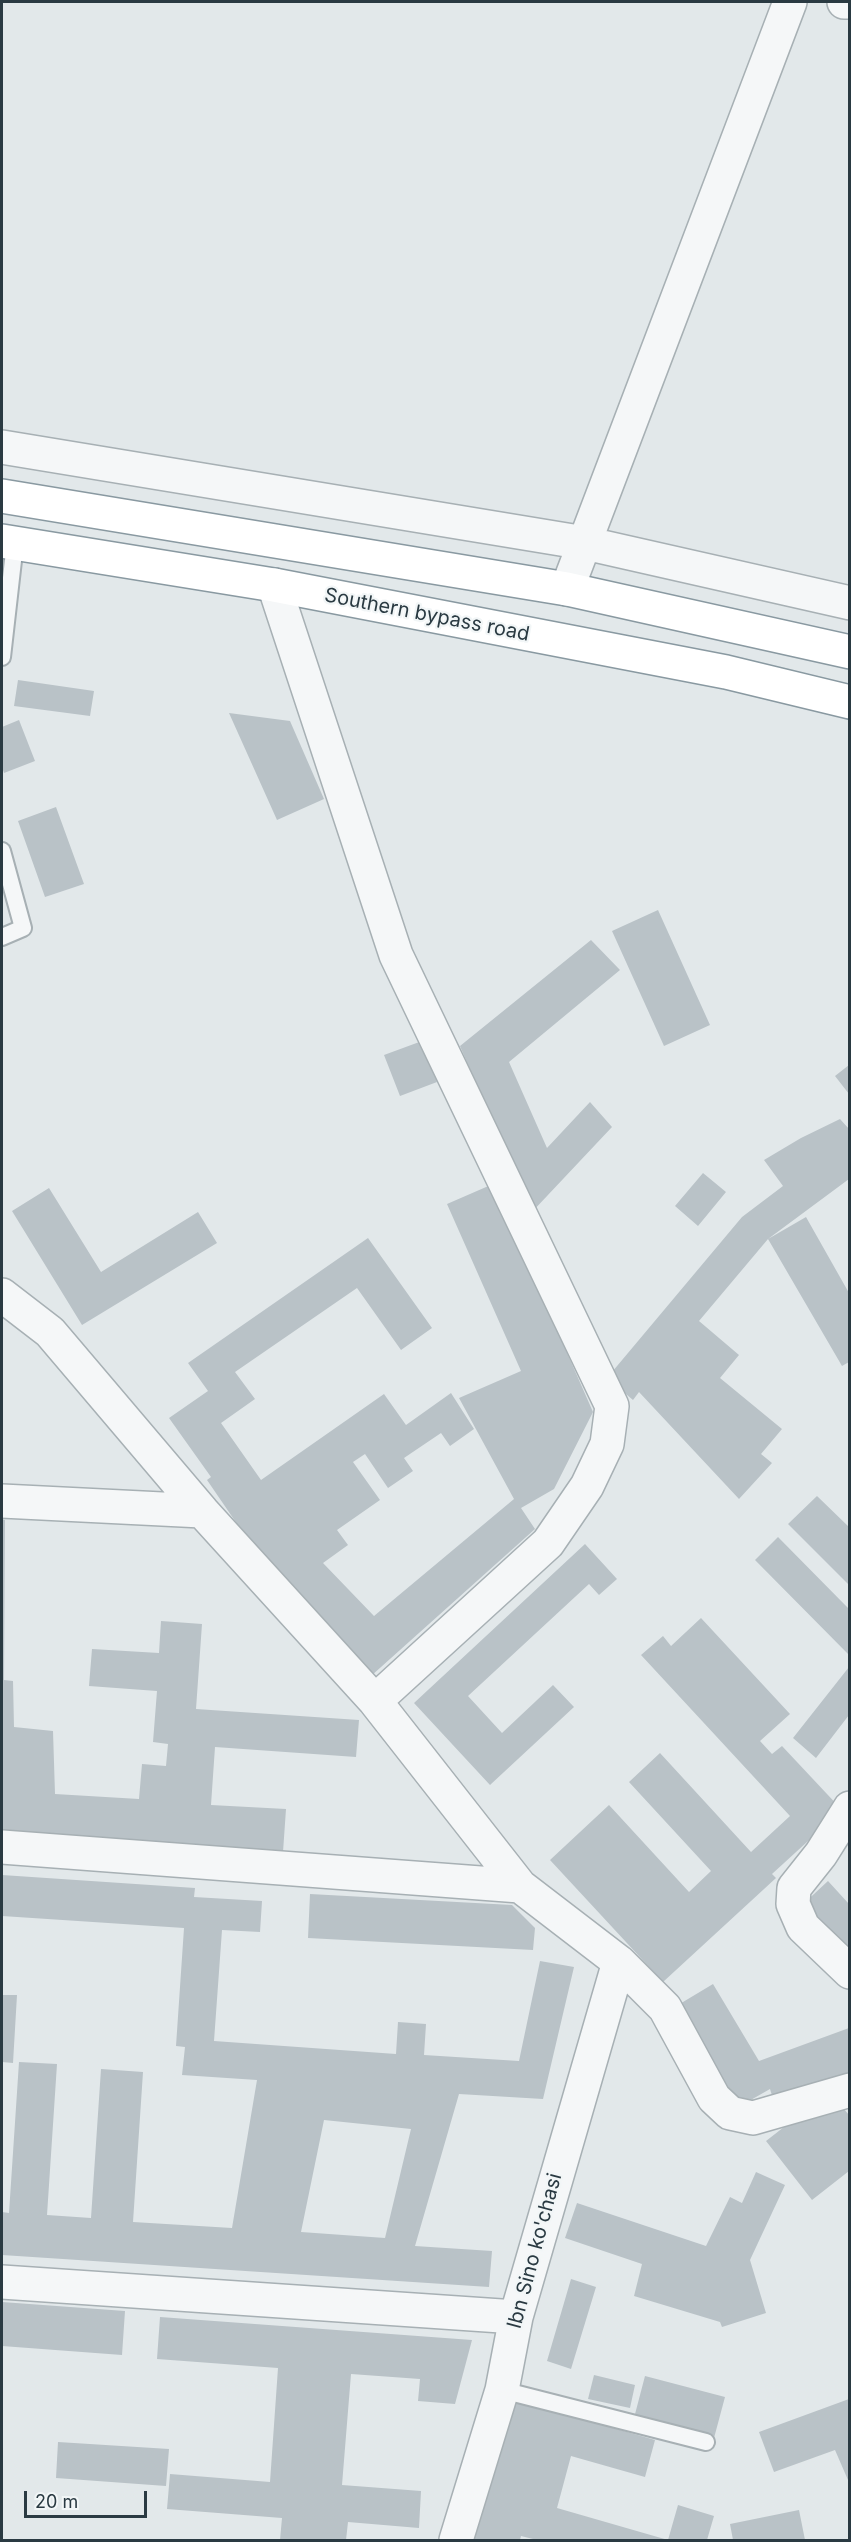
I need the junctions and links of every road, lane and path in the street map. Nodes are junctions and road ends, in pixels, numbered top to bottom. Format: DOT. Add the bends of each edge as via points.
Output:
graph roads {
  1 [pos="790,2"];
  2 [pos="844,2"];
  3 [pos="849,2"];
  4 [pos="2,447"];
  5 [pos="2,496"];
  6 [pos="8,542"];
  7 [pos="585,543"];
  8 [pos="274,585"];
  9 [pos="567,589"];
  10 [pos="849,603"];
  11 [pos="849,652"];
  12 [pos="2,657"];
  13 [pos="849,702"];
  14 [pos="2,851"];
  15 [pos="2,937"];
  16 [pos="2,1295"];
  17 [pos="2,1501"];
  18 [pos="201,1511"];
  19 [pos="375,1701"];
  20 [pos="849,1808"];
  21 [pos="2,1847"];
  22 [pos="520,1886"];
  23 [pos="619,1962"];
  24 [pos="849,1972"];
  25 [pos="849,2090"];
  26 [pos="2,2282"];
  27 [pos="516,2317"];
  28 [pos="501,2390"];
  29 [pos="706,2442"];
  30 [pos="456,2541"];
  1 -- 7 [label="street"];
  2 -- 3 [label="street"];
  4 -- 7 [label="street"];
  5 -- 9 [label="highway"];
  6 -- 8 [label="highway, Southern bypass road"];
  6 -- 12 [label="lane"];
  7 -- 9 [label="street"];
  7 -- 10 [label="street"];
  8 -- 13 [label="highway, Southern bypass road" via="726,672"];
  8 -- 19 [label="street" via="396,955 612,1406 607,1444 587,1486 548,1543"];
  9 -- 11 [label="highway"];
  14 -- 15 [label="lane" via="23,928"];
  16 -- 18 [label="street" via="50,1332"];
  17 -- 18 [label="street"];
  18 -- 19 [label="street"];
  19 -- 22 [label="street"];
  20 -- 24 [label="street" via="794,1888 793,1904 802,1927"];
  21 -- 22 [label="street"];
  22 -- 23 [label="street"];
  23 -- 25 [label="street" via="665,2008 714,2098 730,2113 753,2118"];
  23 -- 27 [label="street, Ibn Sino ko'chasi"];
  26 -- 27 [label="street"];
  27 -- 28 [label="street, Ibn Sino ko'chasi"];
  28 -- 29 [label="lane"];
  28 -- 30 [label="street, Ibn Sino ko'chasi"];
}
